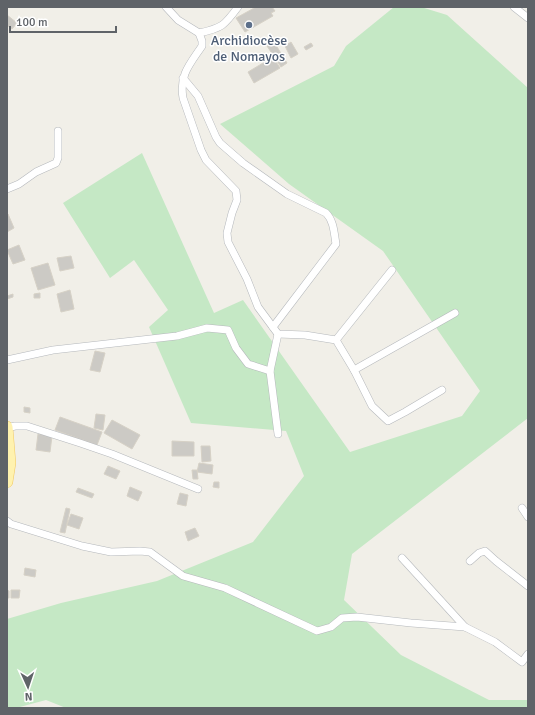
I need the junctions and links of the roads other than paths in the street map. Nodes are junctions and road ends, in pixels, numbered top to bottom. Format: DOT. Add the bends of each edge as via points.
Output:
graph roads {
  1 [pos="166,7"];
  2 [pos="238,7"];
  3 [pos="514,7"];
  4 [pos="528,18"];
  5 [pos="199,33"];
  6 [pos="183,78"];
  7 [pos="58,131"];
  8 [pos="7,188"];
  9 [pos="392,270"];
  10 [pos="455,313"];
  11 [pos="273,327"];
  12 [pos="278,334"];
  13 [pos="336,340"];
  14 [pos="7,360"];
  15 [pos="354,370"];
  16 [pos="270,371"];
  17 [pos="442,390"];
  18 [pos="7,428"];
  19 [pos="278,434"];
  20 [pos="7,482"];
  21 [pos="198,489"];
  22 [pos="522,508"];
  23 [pos="528,517"];
  24 [pos="7,521"];
  25 [pos="402,558"];
  26 [pos="470,561"];
  27 [pos="528,586"];
  28 [pos="466,627"];
  29 [pos="528,654"];
  1 -- 5 [label="street" via="178,20"];
  2 -- 5 [label="street" via="228,22 220,28"];
  3 -- 4 [label="street"];
  5 -- 6 [label="street" via="202,46"];
  6 -- 11 [label="street" via="183,98 201,150 206,160 236,191 237,200 227,233 228,242 247,278 258,307"];
  6 -- 11 [label="street" via="198,96 220,143 287,194 326,213 332,222 336,244"];
  7 -- 8 [label="street" via="56,163"];
  9 -- 13 [label="street"];
  10 -- 15 [label="street"];
  11 -- 12 [label="street"];
  12 -- 13 [label="street"];
  12 -- 16 [label="street"];
  13 -- 15 [label="street"];
  14 -- 16 [label="street" via="53,350 177,336 207,328 228,330 236,348 248,364"];
  15 -- 17 [label="street" via="372,406 388,421"];
  16 -- 19 [label="street"];
  18 -- 20 [label="main road" via="10,463"];
  18 -- 21 [label="street" via="27,426 112,454"];
  22 -- 23 [label="street"];
  24 -- 28 [label="street" via="68,542 111,552 150,552 183,576 225,588 317,631 331,627 342,618"];
  25 -- 28 [label="street"];
  26 -- 27 [label="street" via="485,551"];
  28 -- 29 [label="street" via="495,642 522,662"];
}
